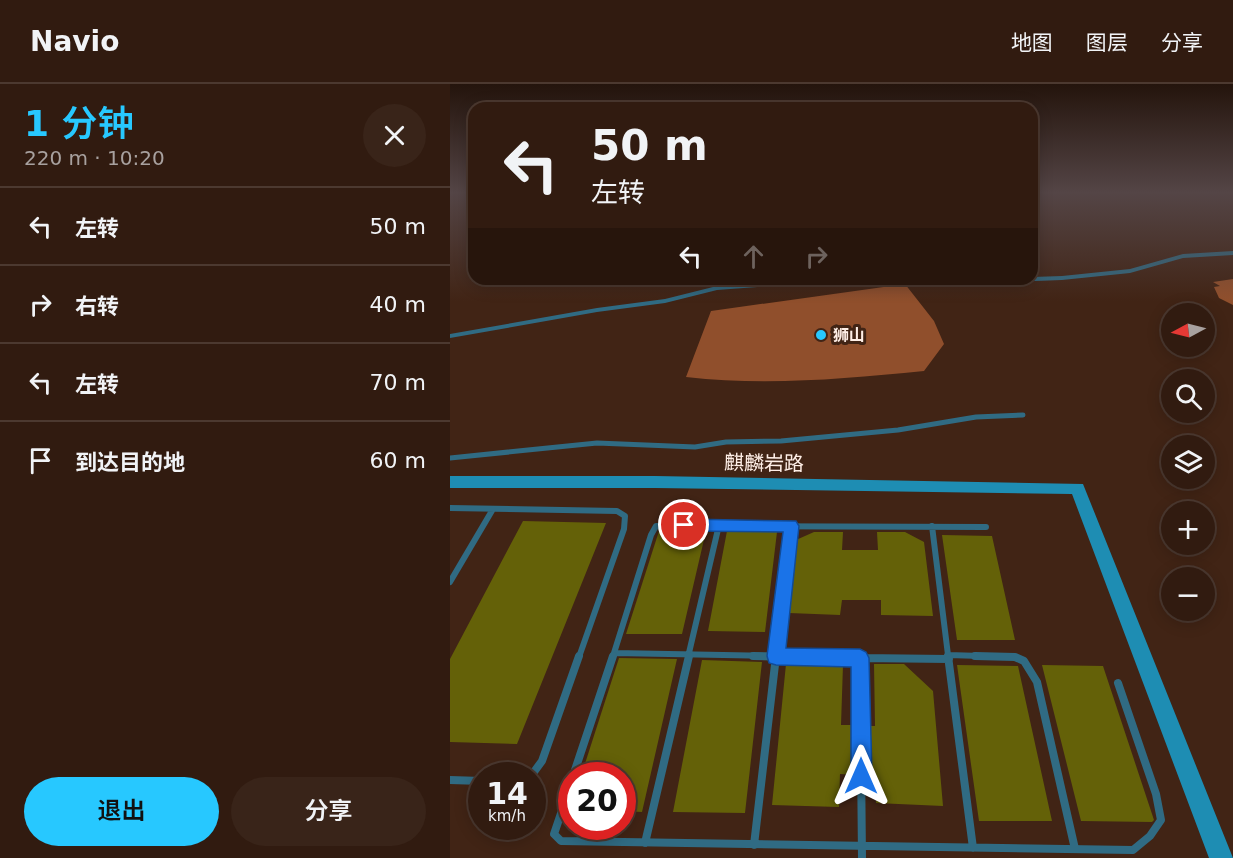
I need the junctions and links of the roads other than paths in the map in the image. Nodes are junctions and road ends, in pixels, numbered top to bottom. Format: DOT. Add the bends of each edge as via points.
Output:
graph roads {
  1 [pos="1233,253"];
  2 [pos="1038,278"];
  3 [pos="757,285"];
  4 [pos="450,336"];
  5 [pos="1023,415"];
  6 [pos="450,458"];
  7 [pos="450,482"];
  8 [pos="450,508"];
  9 [pos="493,509"];
  10 [pos="719,525"];
  11 [pos="791,526"];
  12 [pos="932,526"];
  13 [pos="986,527"];
  14 [pos="450,582"];
  15 [pos="614,653"];
  16 [pos="689,654"];
  17 [pos="776,656"];
  18 [pos="948,657"];
  19 [pos="860,658"];
  20 [pos="1118,683"];
  21 [pos="541,762"];
  22 [pos="578,762"];
  23 [pos="450,780"];
  24 [pos="468,781"];
  25 [pos="558,822"];
  26 [pos="558,838"];
  27 [pos="560,840"];
  28 [pos="645,843"];
  29 [pos="754,845"];
  30 [pos="862,846"];
  31 [pos="973,848"];
  32 [pos="1075,849"];
  33 [pos="862,858"];
  34 [pos="1222,858"];
  1 -- 2 [label="street" via="1183,256 1130,271"];
  3 -- 4 [label="street" via="717,288 665,301"];
  5 -- 6 [label="lane" via="781,441 707,446 597,443"];
  7 -- 34 [label="main road, 麒麟岩路" via="1078,488"];
  8 -- 9 [label="lane"];
  9 -- 14 [label="lane"];
  9 -- 21 [label="lane" via="617,511 625,516 624,529"];
  10 -- 11 [label="lane"];
  10 -- 15 [label="lane" via="656,526"];
  10 -- 16 [label="lane"];
  11 -- 12 [label="lane"];
  11 -- 17 [label="lane"];
  12 -- 13 [label="lane"];
  12 -- 18 [label="lane"];
  15 -- 16 [label="lane"];
  15 -- 22 [label="lane"];
  16 -- 17 [label="lane"];
  16 -- 28 [label="lane"];
  17 -- 19 [label="lane"];
  17 -- 29 [label="lane"];
  18 -- 19 [label="lane"];
  18 -- 31 [label="lane"];
  18 -- 32 [label="lane" via="1015,657 1024,661 1037,682"];
  19 -- 30 [label="lane"];
  20 -- 32 [label="lane" via="1156,794 1161,820 1134,850"];
  23 -- 24 [label="lane"];
  25 -- 26 [label="lane" via="554,834"];
  27 -- 28 [label="lane"];
  28 -- 29 [label="lane"];
  29 -- 30 [label="lane"];
  30 -- 31 [label="lane"];
  30 -- 33 [label="lane"];
  31 -- 32 [label="lane"];
}
